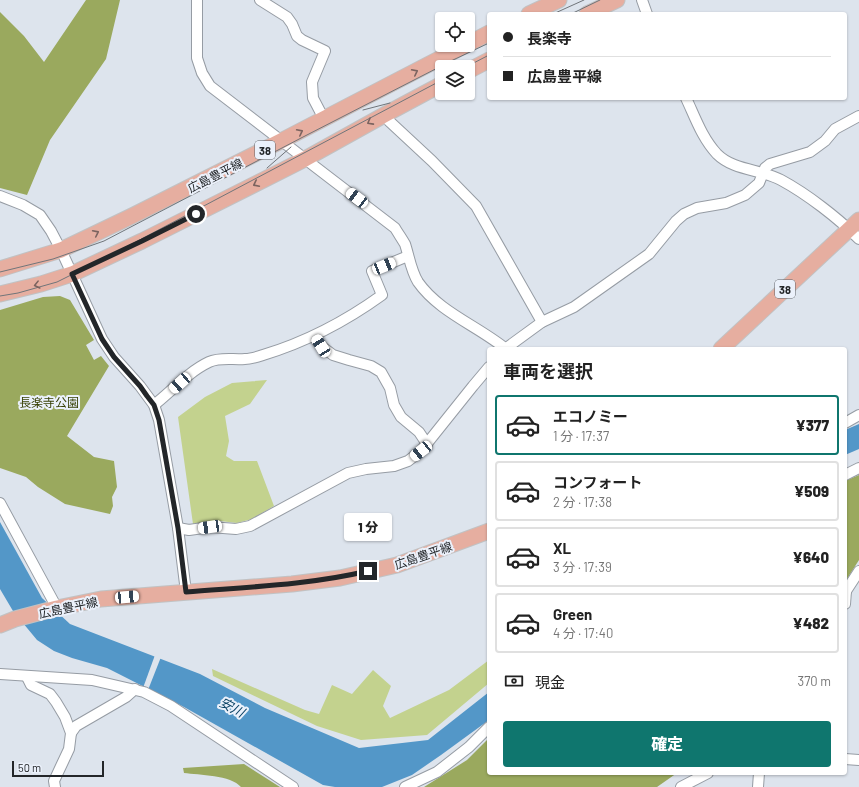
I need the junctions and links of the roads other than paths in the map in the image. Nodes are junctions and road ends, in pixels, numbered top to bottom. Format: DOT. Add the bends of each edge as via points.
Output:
graph roads {
  1 [pos="197,0"];
  2 [pos="260,0"];
  3 [pos="559,0"];
  4 [pos="617,0"];
  5 [pos="642,0"];
  6 [pos="274,4"];
  7 [pos="533,12"];
  8 [pos="591,12"];
  9 [pos="646,12"];
  10 [pos="487,34"];
  11 [pos="475,41"];
  12 [pos="453,52"];
  13 [pos="487,61"];
  14 [pos="475,67"];
  15 [pos="435,88"];
  16 [pos="687,100"];
  17 [pos="386,114"];
  18 [pos="859,116"];
  19 [pos="324,119"];
  20 [pos="281,141"];
  21 [pos="305,159"];
  22 [pos="763,174"];
  23 [pos="0,196"];
  24 [pos="856,230"];
  25 [pos="61,250"];
  26 [pos="408,256"];
  27 [pos="0,269"];
  28 [pos="72,274"];
  29 [pos="0,294"];
  30 [pos="542,322"];
  31 [pos="314,336"];
  32 [pos="503,347"];
  33 [pos="508,347"];
  34 [pos="723,347"];
  35 [pos="487,369"];
  36 [pos="154,405"];
  37 [pos="859,415"];
  38 [pos="847,422"];
  39 [pos="427,444"];
  40 [pos="859,468"];
  41 [pos="847,474"];
  42 [pos="0,503"];
  43 [pos="178,528"];
  44 [pos="487,532"];
  45 [pos="859,571"];
  46 [pos="847,589"];
  47 [pos="186,592"];
  48 [pos="57,608"];
  49 [pos="0,625"];
  50 [pos="0,674"];
  51 [pos="27,677"];
  52 [pos="135,689"];
  53 [pos="487,730"];
  54 [pos="71,732"];
  55 [pos="847,759"];
  56 [pos="859,760"];
  57 [pos="704,775"];
  58 [pos="759,775"];
  59 [pos="52,785"];
  60 [pos="293,787"];
  61 [pos="405,787"];
  62 [pos="681,787"];
  63 [pos="758,787"];
  1 -- 20 [label="street" via="197,58 202,73 210,86"];
  2 -- 6 [label="street"];
  3 -- 7 [label="main road"];
  4 -- 8 [label="main road"];
  5 -- 9 [label="street"];
  6 -- 19 [label="street" via="287,17 297,36 325,51 312,82 313,98"];
  10 -- 11 [label="main road, 広島豊平線 / 38"];
  19 -- 12 [label="main road, 広島豊平線 / 38, one-way"];
  13 -- 14 [label="main road"];
  15 -- 17 [label="main road, 38"];
  16 -- 22 [label="street" via="706,139 718,155 732,164"];
  17 -- 21 [label="main road, 38, one-way"];
  17 -- 30 [label="street" via="389,121 476,206"];
  18 -- 22 [label="street" via="835,129 825,142 810,152 770,164"];
  20 -- 19 [label="main road, 広島豊平線 / 38, one-way"];
  20 -- 21 [label="street"];
  25 -- 20 [label="main road, 広島豊平線 / 38, one-way"];
  21 -- 26 [label="street" via="395,228"];
  21 -- 28 [label="main road, 38, one-way"];
  22 -- 24 [label="street" via="780,180 807,196"];
  22 -- 30 [label="street" via="759,183 745,195 684,214 649,254 574,307"];
  23 -- 25 [label="street" via="40,215"];
  24 -- 34 [label="main road, 38"];
  25 -- 27 [label="main road, 広島豊平線 / 38"];
  25 -- 28 [label="street"];
  26 -- 31 [label="street" via="372,271 382,295"];
  26 -- 32 [label="street" via="417,280 428,295"];
  28 -- 29 [label="main road, 38, one-way"];
  28 -- 36 [label="street" via="102,339"];
  30 -- 33 [label="street"];
  31 -- 36 [label="street" via="247,359 209,362 188,375"];
  31 -- 39 [label="street" via="321,346 333,355 371,366 381,372 401,417 419,432"];
  35 -- 39 [label="street"];
  36 -- 43 [label="street" via="159,420"];
  37 -- 38 [label="street"];
  39 -- 43 [label="street" via="408,461 394,466 348,473 250,526 236,529"];
  40 -- 41 [label="street"];
  42 -- 48 [label="street"];
  43 -- 47 [label="street"];
  44 -- 47 [label="main road, 広島豊平線" via="397,565 340,578"];
  45 -- 46 [label="street"];
  47 -- 48 [label="main road, 広島豊平線" via="101,599"];
  48 -- 49 [label="main road, 広島豊平線"];
  50 -- 51 [label="street"];
  51 -- 52 [label="street" via="92,680"];
  51 -- 54 [label="street" via="31,685 50,694 65,717"];
  52 -- 54 [label="street" via="122,700 76,726"];
  52 -- 60 [label="street" via="171,706"];
  53 -- 61 [label="street" via="437,772"];
  54 -- 59 [label="street" via="69,749"];
  55 -- 56 [label="street"];
  57 -- 62 [label="street"];
  58 -- 63 [label="street"];
}
